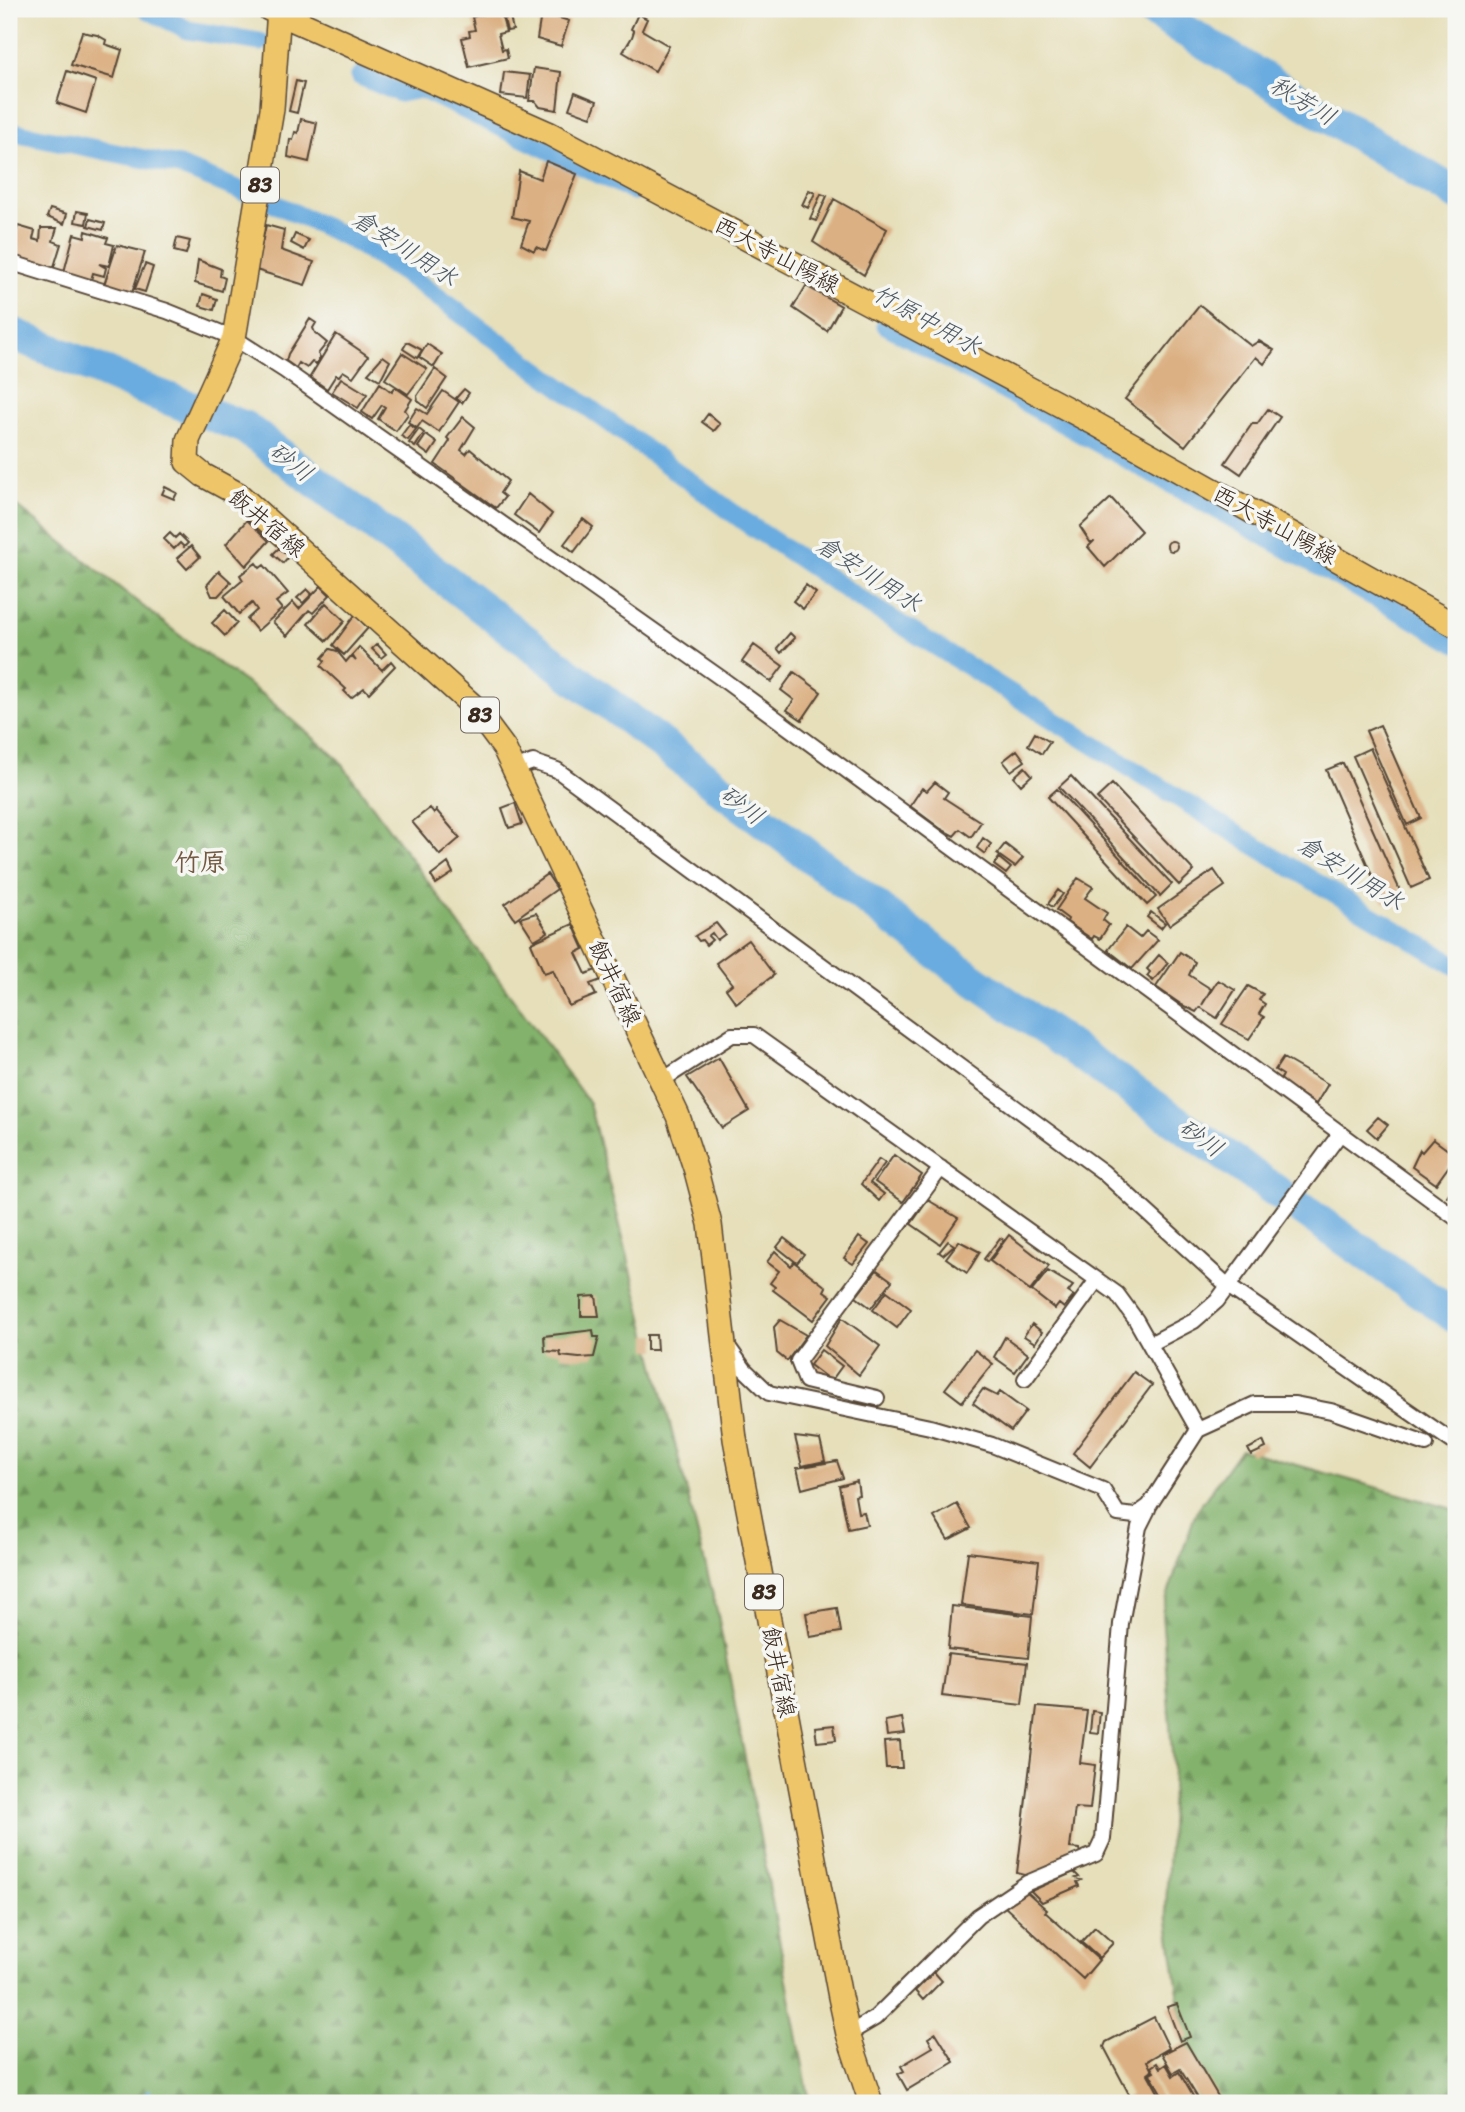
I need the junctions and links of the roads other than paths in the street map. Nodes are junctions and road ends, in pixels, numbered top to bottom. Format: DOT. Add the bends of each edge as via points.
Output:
graph roads {
  1 [pos="275,10"];
  2 [pos="9,262"];
  3 [pos="230,346"];
  4 [pos="1456,626"];
  5 [pos="514,769"];
  6 [pos="661,1082"];
  7 [pos="1339,1135"];
  8 [pos="941,1168"];
  9 [pos="1456,1218"];
  10 [pos="1097,1280"];
  11 [pos="1231,1282"];
  12 [pos="724,1341"];
  13 [pos="1150,1344"];
  14 [pos="1024,1379"];
  15 [pos="877,1398"];
  16 [pos="1198,1430"];
  17 [pos="1426,1444"];
  18 [pos="1456,1444"];
  19 [pos="1150,1504"];
  20 [pos="848,2034"];
  21 [pos="871,2103"];
  1 -- 3 [label="main road, 飯井宿線 / 83" via="272,109"];
  1 -- 4 [label="main road, 西大寺山陽線" via="550,134 1092,422"];
  2 -- 3 [label="street" via="167,311"];
  3 -- 5 [label="main road, 飯井宿線 / 83" via="188,440 187,462 237,494 472,705"];
  3 -- 7 [label="street" via="495,516 1220,1043"];
  5 -- 6 [label="main road, 飯井宿線 / 83"];
  5 -- 11 [label="street" via="533,762 557,770 1103,1172"];
  6 -- 8 [label="street" via="732,1035 754,1035"];
  6 -- 12 [label="main road, 飯井宿線 / 83" via="678,1116 710,1224"];
  7 -- 9 [label="street"];
  7 -- 11 [label="street"];
  8 -- 10 [label="street"];
  8 -- 15 [label="street" via="798,1361 806,1381"];
  10 -- 13 [label="street" via="1117,1294"];
  10 -- 14 [label="street"];
  11 -- 13 [label="street" via="1194,1321"];
  11 -- 18 [label="street"];
  12 -- 19 [label="street" via="769,1393 992,1445 1103,1490 1118,1514 1135,1516"];
  12 -- 20 [label="main road, 飯井宿線 / 83" via="735,1439"];
  13 -- 16 [label="street"];
  16 -- 17 [label="street" via="1255,1404 1295,1404 1331,1411"];
  16 -- 19 [label="street"];
  19 -- 20 [label="street" via="1139,1527 1121,1624 1103,1839 1096,1854 1027,1883 978,1916 875,2018"];
  20 -- 21 [label="main road, 飯井宿線 / 83"];
}
